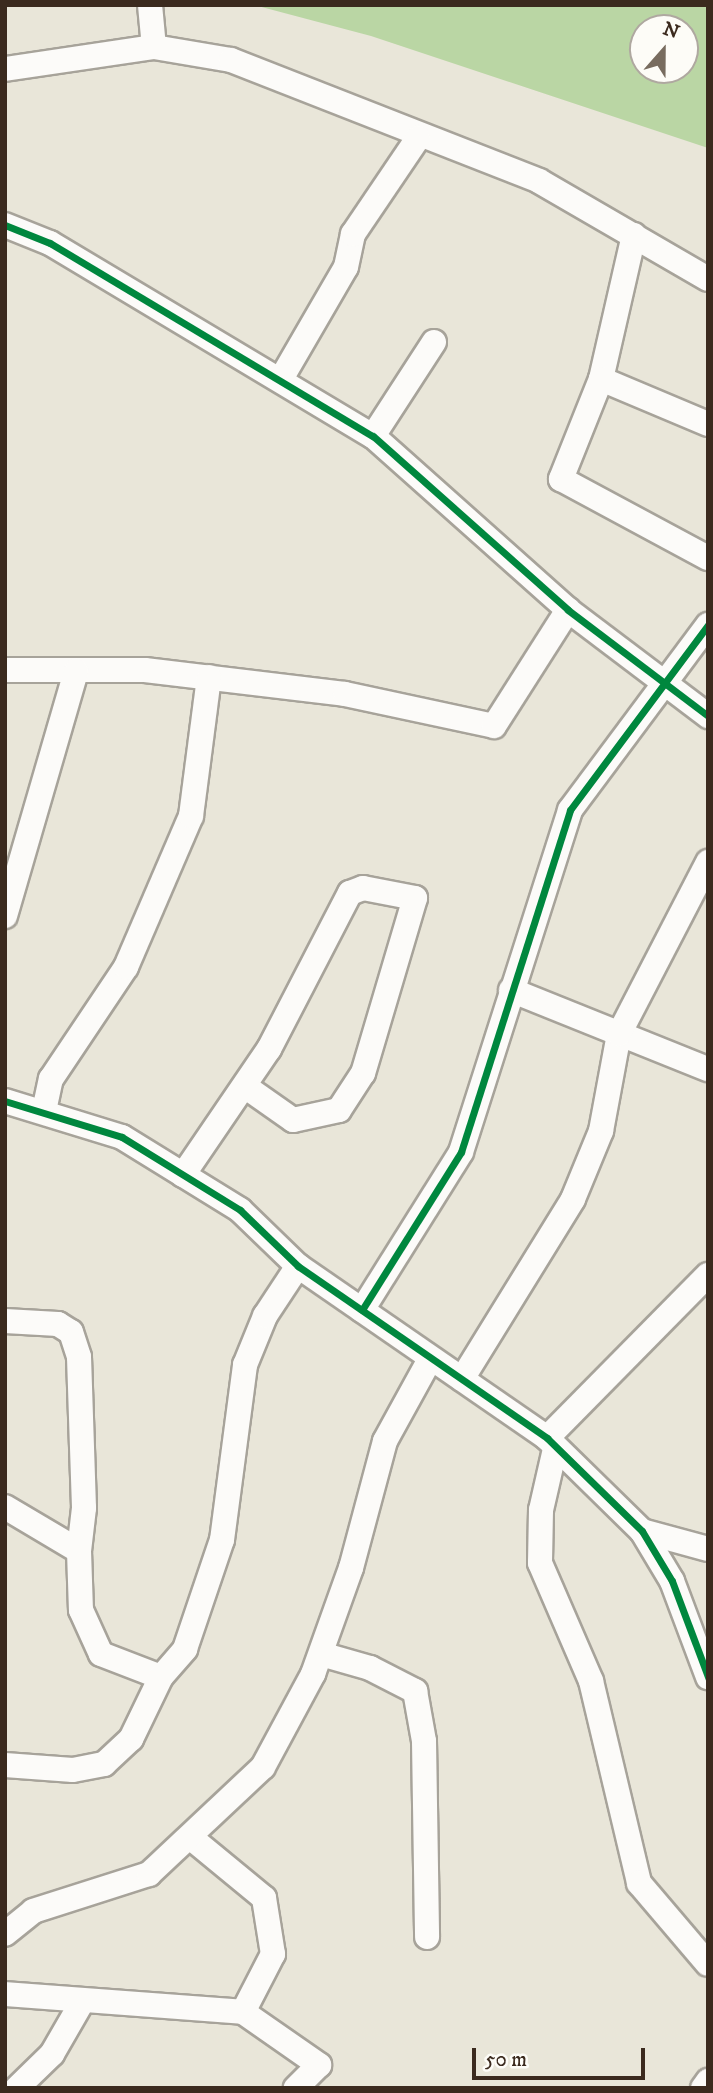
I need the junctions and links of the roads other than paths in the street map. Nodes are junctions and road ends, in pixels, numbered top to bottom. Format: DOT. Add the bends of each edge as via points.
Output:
graph roads {
  1 [pos="150,5"];
  2 [pos="154,47"];
  3 [pos="5,69"];
  4 [pos="418,138"];
  5 [pos="5,225"];
  6 [pos="634,235"];
  7 [pos="708,279"];
  8 [pos="434,342"];
  9 [pos="281,379"];
  10 [pos="601,379"];
  11 [pos="708,424"];
  12 [pos="373,436"];
  13 [pos="708,558"];
  14 [pos="568,610"];
  15 [pos="708,625"];
  16 [pos="5,670"];
  17 [pos="76,671"];
  18 [pos="209,677"];
  19 [pos="666,685"];
  20 [pos="708,716"];
  21 [pos="708,862"];
  22 [pos="5,916"];
  23 [pos="511,990"];
  24 [pos="619,1034"];
  25 [pos="708,1069"];
  26 [pos="246,1087"];
  27 [pos="5,1101"];
  28 [pos="44,1111"];
  29 [pos="183,1175"];
  30 [pos="298,1266"];
  31 [pos="708,1275"];
  32 [pos="362,1310"];
  33 [pos="5,1321"];
  34 [pos="430,1359"];
  35 [pos="462,1379"];
  36 [pos="551,1443"];
  37 [pos="5,1507"];
  38 [pos="642,1531"];
  39 [pos="708,1549"];
  40 [pos="79,1551"];
  41 [pos="321,1654"];
  42 [pos="161,1677"];
  43 [pos="708,1677"];
  44 [pos="5,1765"];
  45 [pos="190,1837"];
  46 [pos="5,1934"];
  47 [pos="427,1937"];
  48 [pos="708,1964"];
  49 [pos="5,1994"];
  50 [pos="82,2002"];
  51 [pos="243,2012"];
  52 [pos="708,2081"];
  53 [pos="17,2088"];
  54 [pos="296,2088"];
  55 [pos="703,2088"];
  1 -- 2 [label="street"];
  2 -- 3 [label="street"];
  2 -- 4 [label="street" via="231,60"];
  4 -- 6 [label="street" via="539,181"];
  4 -- 9 [label="street" via="353,234 346,267"];
  5 -- 9 [label="street" via="50,243"];
  6 -- 7 [label="street"];
  6 -- 10 [label="street"];
  8 -- 12 [label="street"];
  9 -- 12 [label="street"];
  10 -- 11 [label="street"];
  10 -- 13 [label="street" via="561,479"];
  12 -- 14 [label="street"];
  14 -- 18 [label="street" via="494,726 345,694"];
  14 -- 19 [label="street"];
  15 -- 19 [label="street"];
  16 -- 17 [label="street"];
  17 -- 18 [label="street"];
  17 -- 22 [label="street"];
  18 -- 28 [label="street" via="191,816 126,967 51,1079"];
  19 -- 20 [label="street"];
  19 -- 23 [label="street" via="570,810"];
  21 -- 24 [label="street"];
  23 -- 24 [label="street"];
  23 -- 32 [label="street" via="461,1152"];
  24 -- 25 [label="street"];
  24 -- 35 [label="street" via="601,1131 573,1199"];
  26 -- 26 [label="street" via="350,893 363,888 415,898 363,1073 339,1110 293,1120"];
  26 -- 29 [label="street"];
  27 -- 28 [label="street"];
  28 -- 29 [label="street" via="122,1137"];
  29 -- 30 [label="street" via="240,1210"];
  30 -- 32 [label="street"];
  30 -- 42 [label="street" via="265,1316 245,1365 222,1540 200,1621"];
  31 -- 36 [label="street"];
  32 -- 34 [label="street"];
  33 -- 40 [label="street" via="58,1324 71,1332 79,1357 83,1480"];
  34 -- 35 [label="street"];
  34 -- 41 [label="street" via="384,1441"];
  35 -- 36 [label="street"];
  36 -- 38 [label="street"];
  36 -- 48 [label="street" via="541,1510 541,1563 591,1681 639,1882"];
  37 -- 40 [label="street"];
  38 -- 39 [label="street"];
  38 -- 43 [label="street" via="672,1581"];
  40 -- 42 [label="street" via="81,1610 101,1654"];
  41 -- 45 [label="street" via="263,1767"];
  41 -- 47 [label="street" via="370,1668 415,1691 424,1741"];
  42 -- 44 [label="street" via="131,1739 104,1764 73,1770"];
  45 -- 46 [label="street" via="149,1874 33,1911"];
  45 -- 51 [label="street" via="264,1899 272,1954"];
  49 -- 50 [label="street"];
  50 -- 51 [label="street"];
  50 -- 53 [label="street" via="52,2054"];
  51 -- 54 [label="street" via="319,2065"];
  52 -- 55 [label="street"];
}
